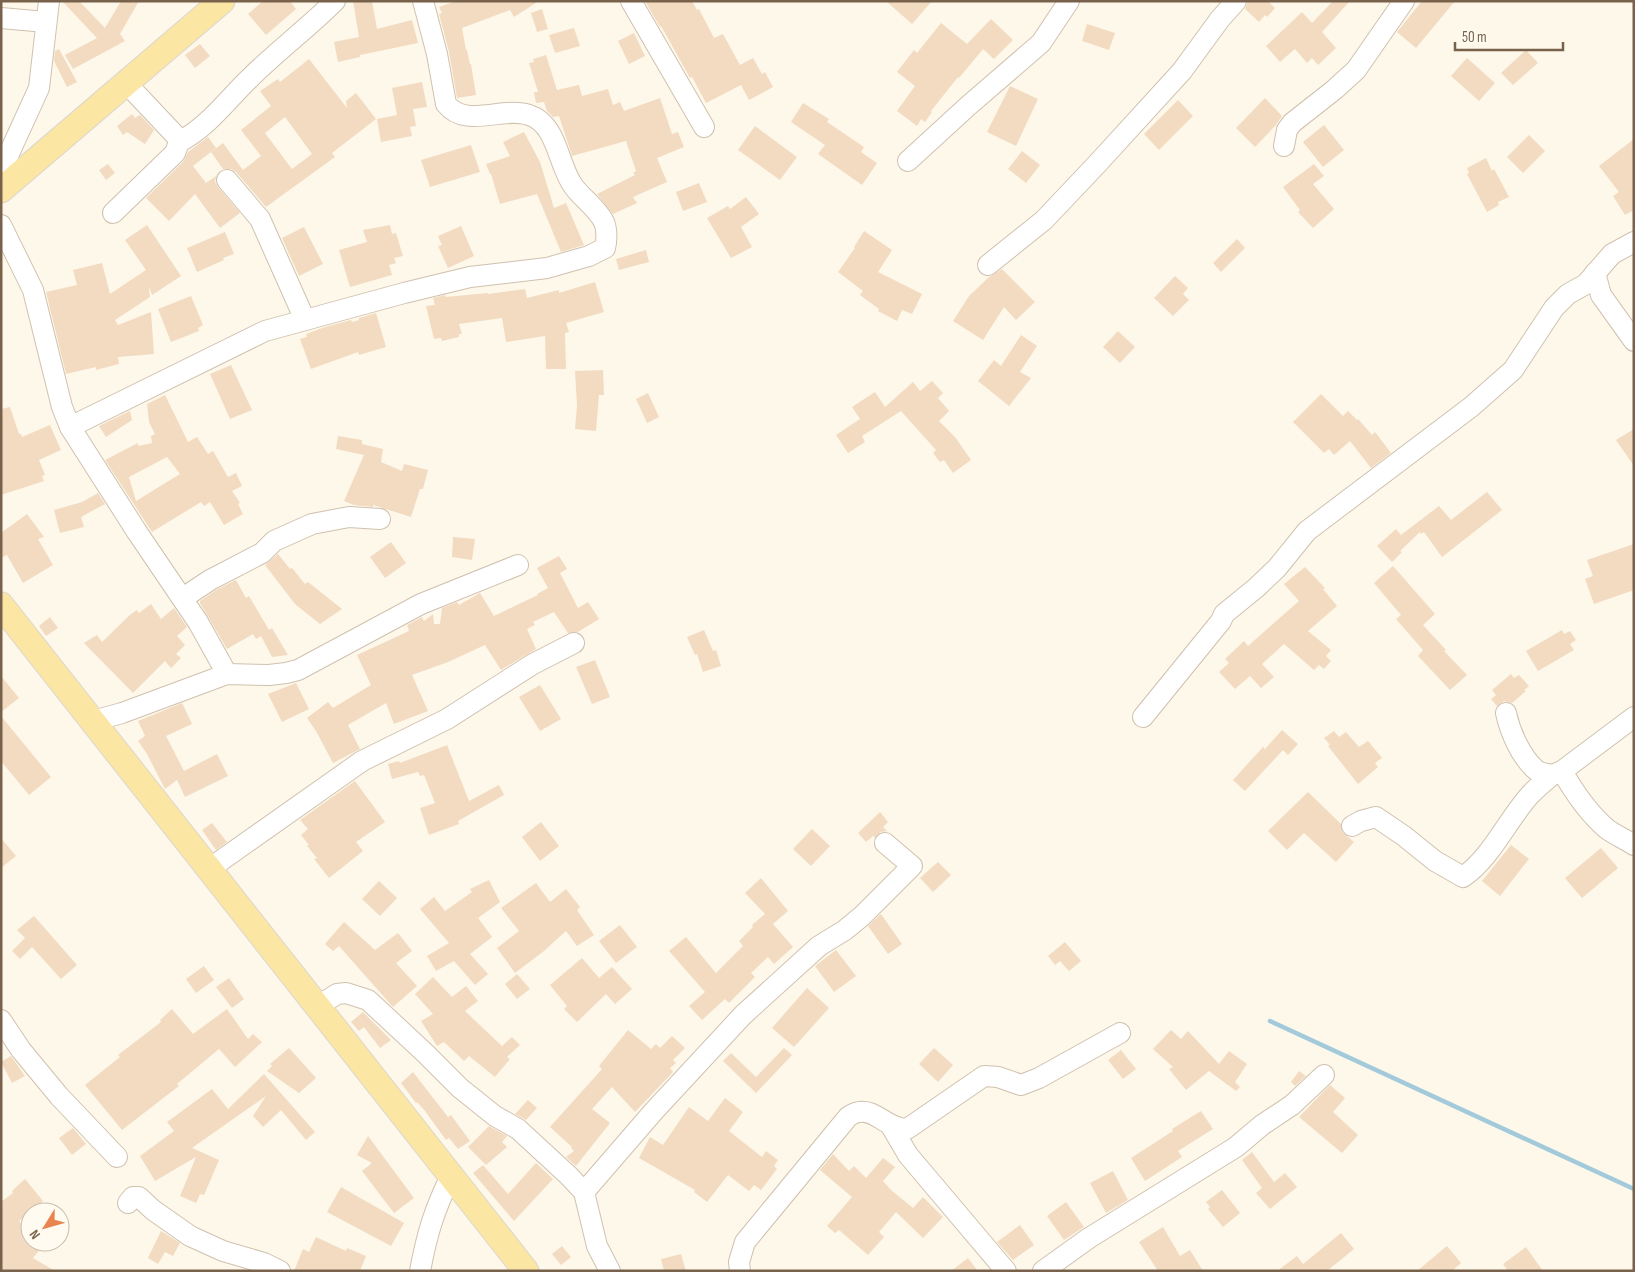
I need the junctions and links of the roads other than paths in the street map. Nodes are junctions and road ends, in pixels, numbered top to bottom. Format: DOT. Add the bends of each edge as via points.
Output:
graph roads {
  1 [pos="49,1"];
  2 [pos="222,1"];
  3 [pos="335,1"];
  4 [pos="423,1"];
  5 [pos="631,1"];
  6 [pos="1069,1"];
  7 [pos="1236,1"];
  8 [pos="1404,1"];
  9 [pos="1,18"];
  10 [pos="46,22"];
  11 [pos="127,84"];
  12 [pos="704,127"];
  13 [pos="179,142"];
  14 [pos="1284,146"];
  15 [pos="908,161"];
  16 [pos="1,171"];
  17 [pos="227,180"];
  18 [pos="1,190"];
  19 [pos="113,214"];
  20 [pos="1,225"];
  21 [pos="1634,242"];
  22 [pos="988,265"];
  23 [pos="1595,273"];
  24 [pos="306,320"];
  25 [pos="1634,341"];
  26 [pos="70,427"];
  27 [pos="380,519"];
  28 [pos="518,565"];
  29 [pos="183,598"];
  30 [pos="1,605"];
  31 [pos="574,643"];
  32 [pos="227,674"];
  33 [pos="1506,713"];
  34 [pos="1143,717"];
  35 [pos="1634,717"];
  36 [pos="93,721"];
  37 [pos="1557,773"];
  38 [pos="1352,826"];
  39 [pos="885,843"];
  40 [pos="1634,845"];
  41 [pos="209,869"];
  42 [pos="318,1006"];
  43 [pos="1,1020"];
  44 [pos="1120,1033"];
  45 [pos="1324,1074"];
  46 [pos="891,1126"];
  47 [pos="117,1157"];
  48 [pos="451,1176"];
  49 [pos="584,1192"];
  50 [pos="128,1203"];
  51 [pos="280,1271"];
  52 [pos="420,1271"];
  53 [pos="526,1271"];
  54 [pos="610,1271"];
  55 [pos="740,1271"];
  56 [pos="1006,1271"];
  57 [pos="1043,1271"];
  1 -- 10 [label="street"];
  2 -- 11 [label="main road"];
  3 -- 13 [label="street" via="250,77 204,125"];
  4 -- 24 [label="street" via="446,104 464,116 518,112 538,119 554,142 571,183 603,220 605,248 547,268 470,277"];
  5 -- 12 [label="street"];
  6 -- 15 [label="street" via="1041,43"];
  7 -- 22 [label="street" via="1182,72 1044,220"];
  8 -- 14 [label="street" via="1356,70 1292,123"];
  9 -- 10 [label="street"];
  10 -- 16 [label="street" via="38,88"];
  11 -- 13 [label="street"];
  11 -- 18 [label="main road"];
  13 -- 19 [label="street" via="175,153"];
  17 -- 24 [label="street" via="260,219"];
  20 -- 26 [label="street" via="33,290 62,407"];
  21 -- 23 [label="street" via="1612,254"];
  23 -- 25 [label="street" via="1601,295"];
  23 -- 34 [label="street" via="1586,284 1568,294 1554,308 1513,370 1471,407 1307,531 1277,568 1224,614"];
  24 -- 26 [label="street" via="265,331"];
  26 -- 29 [label="street"];
  27 -- 29 [label="street" via="349,517 312,524 274,541 262,553"];
  28 -- 32 [label="street" via="421,604 298,670 269,675"];
  29 -- 32 [label="street"];
  30 -- 36 [label="main road"];
  31 -- 41 [label="street" via="533,664 447,719 362,761"];
  32 -- 36 [label="street"];
  33 -- 37 [label="street" via="1509,727 1524,755 1537,770"];
  35 -- 37 [label="street"];
  36 -- 41 [label="main road"];
  37 -- 38 [label="street" via="1529,796 1484,856 1463,877 1435,861 1376,817"];
  37 -- 40 [label="street" via="1594,818"];
  39 -- 49 [label="street" via="912,866 862,916 819,946 743,1015"];
  41 -- 42 [label="main road"];
  42 -- 48 [label="main road"];
  42 -- 49 [label="street" via="337,994 346,993 368,1000 460,1088 495,1116 518,1129"];
  43 -- 47 [label="street" via="59,1096"];
  44 -- 46 [label="street" via="1021,1085 984,1076 907,1129"];
  45 -- 57 [label="street" via="1292,1105 1236,1147 1089,1238"];
  46 -- 55 [label="street" via="873,1114 860,1112 848,1117 745,1242 739,1262"];
  46 -- 56 [label="street" via="908,1155"];
  48 -- 52 [label="street" via="427,1233"];
  48 -- 53 [label="main road"];
  49 -- 54 [label="street" via="597,1246"];
  50 -- 51 [label="street" via="133,1197 139,1197 190,1236"];
}
